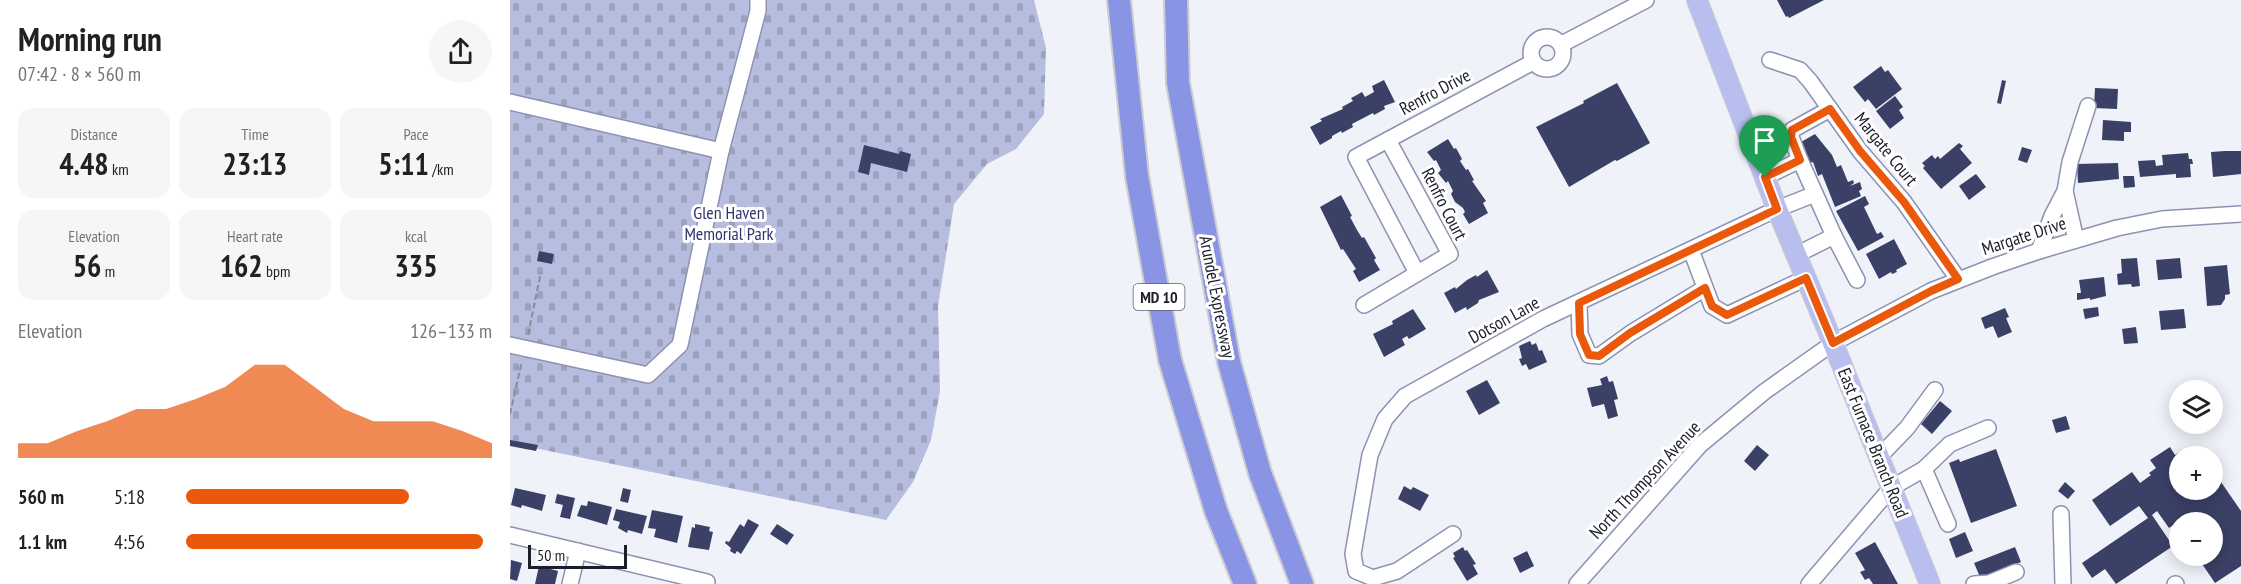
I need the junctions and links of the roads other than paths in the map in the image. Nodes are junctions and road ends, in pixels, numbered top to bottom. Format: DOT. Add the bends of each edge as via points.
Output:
graph roads {
  1 [pos="758,0"];
  2 [pos="1119,0"];
  3 [pos="1176,0"];
  4 [pos="1191,0"];
  5 [pos="1646,0"];
  6 [pos="1697,0"];
  7 [pos="1562,44"];
  8 [pos="1770,60"];
  9 [pos="1533,62"];
  10 [pos="1178,83"];
  11 [pos="510,102"];
  12 [pos="2088,106"];
  13 [pos="1830,109"];
  14 [pos="1388,140"];
  15 [pos="721,151"];
  16 [pos="1800,160"];
  17 [pos="1765,177"];
  18 [pos="2065,191"];
  19 [pos="1815,194"];
  20 [pos="1777,209"];
  21 [pos="2241,214"];
  22 [pos="1834,236"];
  23 [pos="2076,240"];
  24 [pos="1691,250"];
  25 [pos="2039,251"];
  26 [pos="1796,255"];
  27 [pos="1418,273"];
  28 [pos="1806,278"];
  29 [pos="1958,279"];
  30 [pos="1857,280"];
  31 [pos="1705,288"];
  32 [pos="1579,303"];
  33 [pos="1364,304"];
  34 [pos="1833,343"];
  35 [pos="517,346"];
  36 [pos="1935,390"];
  37 [pos="1988,428"];
  38 [pos="1879,457"];
  39 [pos="1924,469"];
  40 [pos="1892,488"];
  41 [pos="2061,514"];
  42 [pos="1948,524"];
  43 [pos="1453,534"];
  44 [pos="510,535"];
  45 [pos="578,551"];
  46 [pos="2016,572"];
  47 [pos="707,582"];
  48 [pos="570,584"];
  49 [pos="1245,584"];
  50 [pos="1302,584"];
  51 [pos="1577,584"];
  52 [pos="1809,584"];
  53 [pos="1930,584"];
  54 [pos="1974,584"];
  55 [pos="2064,584"];
  1 -- 15 [label="street"];
  2 -- 49 [label="highway, MD 10" via="1137,176 1170,360 1216,511"];
  3 -- 10 [label="highway, Arundel Expressway"];
  4 -- 10 [label="highway"];
  5 -- 7 [label="street"];
  6 -- 17 [label="main road, East Furnace Branch Road"];
  7 -- 9 [label="street" via="1561,64 1552,70 1541,69"];
  7 -- 9 [label="street" via="1554,37 1534,42 1530,52"];
  8 -- 13 [label="street, Margate Court" via="1800,70"];
  9 -- 14 [label="street, Renfro Drive"];
  10 -- 50 [label="highway, Arundel Expressway" via="1228,362 1260,473"];
  11 -- 15 [label="street"];
  12 -- 18 [label="street"];
  13 -- 16 [label="street" via="1792,130"];
  13 -- 29 [label="street, Margate Court" via="1904,202"];
  14 -- 27 [label="street, Renfro Court" via="1450,254"];
  14 -- 27 [label="street, Renfro Drive" via="1356,158"];
  15 -- 35 [label="street" via="680,345 648,375"];
  16 -- 17 [label="street"];
  16 -- 19 [label="street"];
  17 -- 20 [label="main road, East Furnace Branch Road"];
  18 -- 23 [label="street"];
  18 -- 25 [label="street"];
  19 -- 20 [label="street, Dotson Lane"];
  19 -- 22 [label="street"];
  20 -- 24 [label="street, Dotson Lane"];
  20 -- 26 [label="main road, East Furnace Branch Road"];
  21 -- 23 [label="street, Margate Drive" via="2162,219"];
  22 -- 26 [label="street"];
  22 -- 30 [label="street"];
  23 -- 25 [label="street, Margate Drive"];
  24 -- 31 [label="street"];
  24 -- 32 [label="street, Dotson Lane"];
  25 -- 29 [label="street, Margate Drive"];
  26 -- 28 [label="main road, East Furnace Branch Road"];
  27 -- 33 [label="street, Renfro Court"];
  28 -- 31 [label="street" via="1727,315 1712,306"];
  28 -- 34 [label="main road, East Furnace Branch Road"];
  29 -- 34 [label="street, Margate Drive"];
  31 -- 32 [label="street" via="1599,356 1589,355 1580,334"];
  32 -- 43 [label="street, Dotson Lane" via="1405,396 1385,419 1370,455 1353,554 1356,571 1373,578 1397,571"];
  34 -- 38 [label="main road, East Furnace Branch Road"];
  34 -- 51 [label="street, North Thompson Avenue" via="1764,392 1700,445"];
  36 -- 38 [label="street"];
  37 -- 39 [label="street" via="1950,444"];
  38 -- 40 [label="main road, East Furnace Branch Road"];
  39 -- 40 [label="street"];
  39 -- 42 [label="street"];
  40 -- 52 [label="street"];
  40 -- 53 [label="main road, East Furnace Branch Road"];
  41 -- 55 [label="street"];
  44 -- 45 [label="street"];
  45 -- 47 [label="street"];
  45 -- 48 [label="street"];
  46 -- 54 [label="street" via="1989,583"];
}
